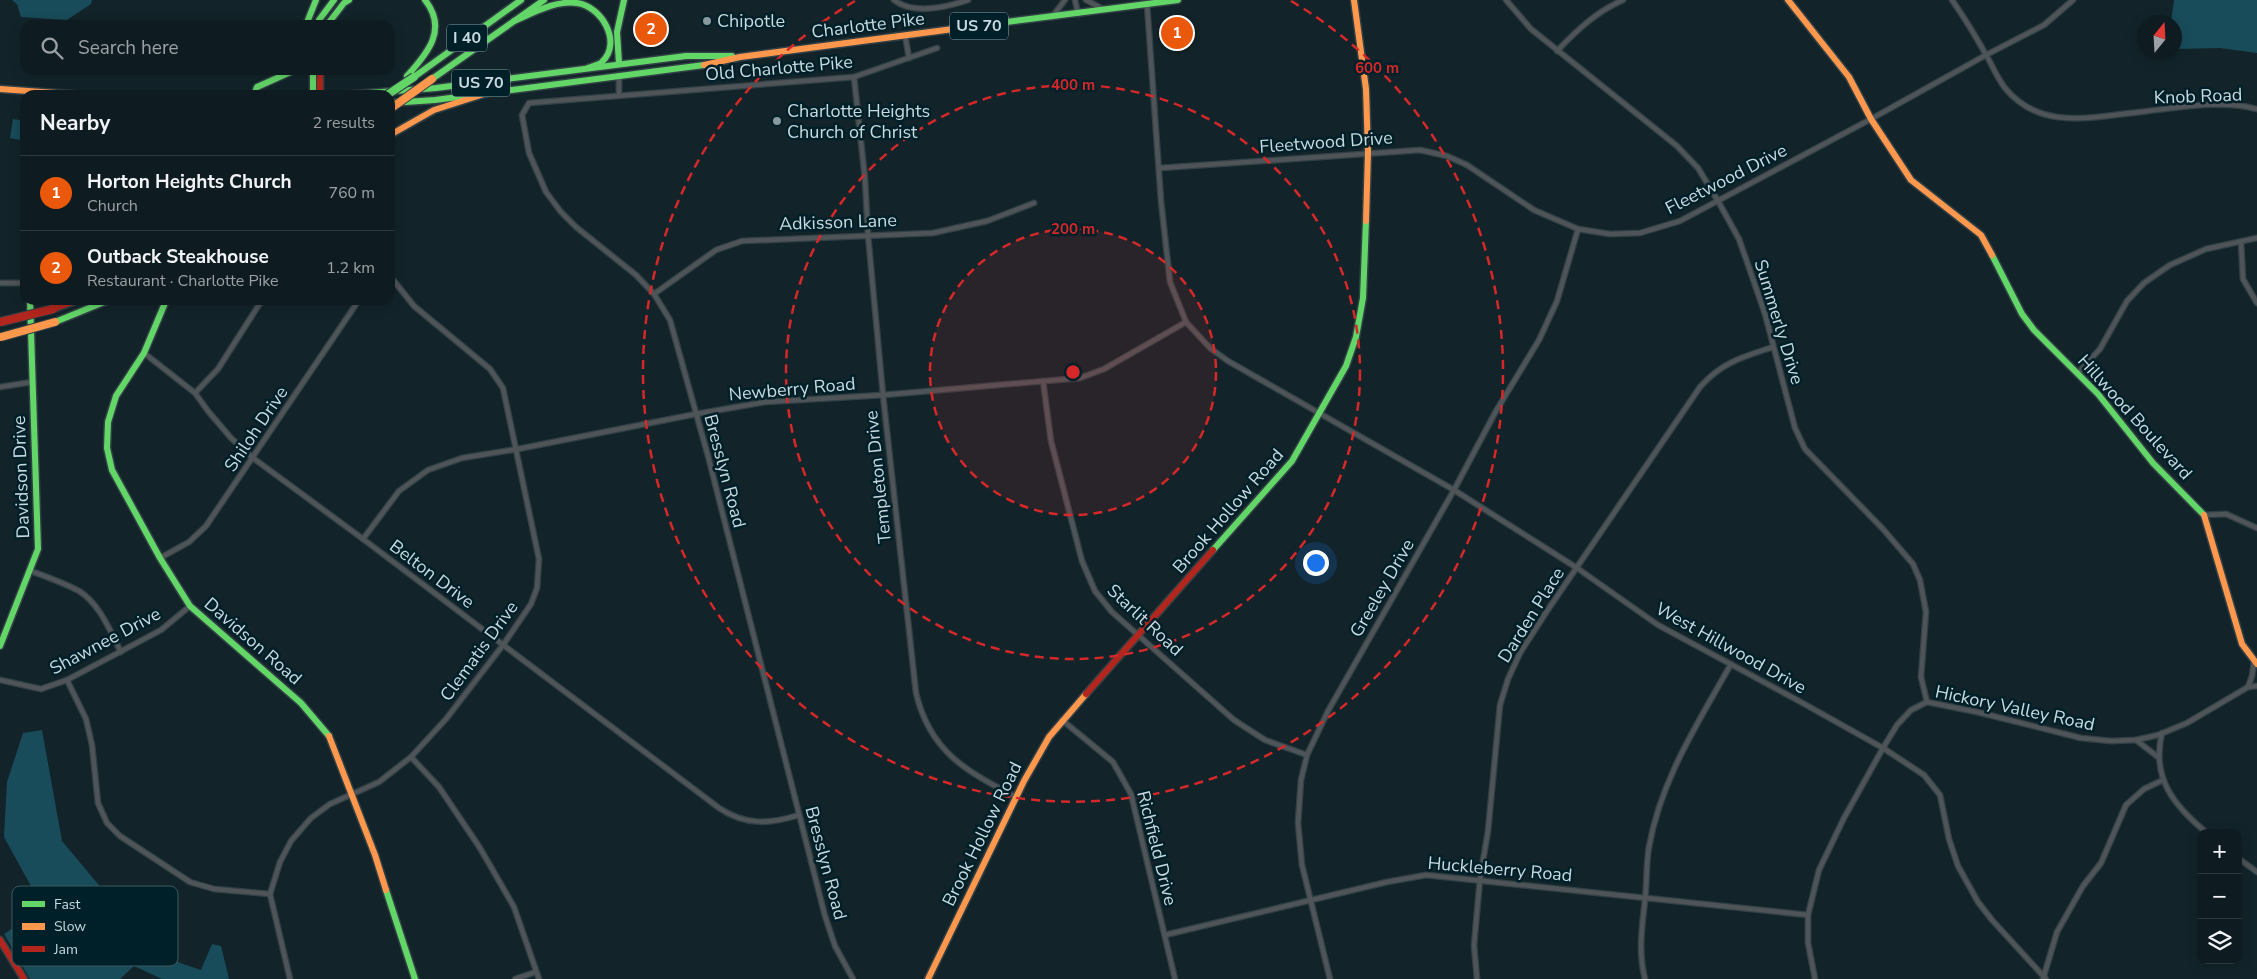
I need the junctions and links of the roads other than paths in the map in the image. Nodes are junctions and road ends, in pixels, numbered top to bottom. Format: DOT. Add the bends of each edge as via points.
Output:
graph roads {
  1 [pos="316,0"];
  2 [pos="334,0"];
  3 [pos="349,0"];
  4 [pos="426,0"];
  5 [pos="521,0"];
  6 [pos="544,0"];
  7 [pos="624,0"];
  8 [pos="894,0"];
  9 [pos="968,0"];
  10 [pos="1064,0"];
  11 [pos="1075,0"];
  12 [pos="1086,0"];
  13 [pos="1178,0"];
  14 [pos="1354,0"];
  15 [pos="1506,0"];
  16 [pos="1623,0"];
  17 [pos="1788,0"];
  18 [pos="1952,0"];
  19 [pos="2073,0"];
  20 [pos="1147,4"];
  21 [pos="1106,10"];
  22 [pos="1078,14"];
  23 [pos="1052,17"];
  24 [pos="308,20"];
  25 [pos="319,20"];
  26 [pos="331,20"];
  27 [pos="514,21"];
  28 [pos="905,36"];
  29 [pos="938,48"];
  30 [pos="1557,51"];
  31 [pos="1986,55"];
  32 [pos="740,57"];
  33 [pos="909,58"];
  34 [pos="619,64"];
  35 [pos="588,68"];
  36 [pos="283,75"];
  37 [pos="313,75"];
  38 [pos="320,75"];
  39 [pos="619,75"];
  40 [pos="410,77"];
  41 [pos="854,77"];
  42 [pos="0,89"];
  43 [pos="20,90"];
  44 [pos="256,90"];
  45 [pos="313,90"];
  46 [pos="320,90"];
  47 [pos="393,90"];
  48 [pos="395,91"];
  49 [pos="487,93"];
  50 [pos="619,95"];
  51 [pos="395,103"];
  52 [pos="395,105"];
  53 [pos="2257,109"];
  54 [pos="1872,119"];
  55 [pos="395,132"];
  56 [pos="1368,152"];
  57 [pos="1160,168"];
  58 [pos="1718,201"];
  59 [pos="1034,204"];
  60 [pos="1578,229"];
  61 [pos="868,235"];
  62 [pos="2257,238"];
  63 [pos="2241,242"];
  64 [pos="395,282"];
  65 [pos="20,283"];
  66 [pos="0,284"];
  67 [pos="654,294"];
  68 [pos="2257,303"];
  69 [pos="30,305"];
  70 [pos="64,305"];
  71 [pos="97,305"];
  72 [pos="164,305"];
  73 [pos="259,305"];
  74 [pos="357,305"];
  75 [pos="0,322"];
  76 [pos="1186,322"];
  77 [pos="1,338"];
  78 [pos="1773,347"];
  79 [pos="144,353"];
  80 [pos="2078,372"];
  81 [pos="1043,381"];
  82 [pos="32,382"];
  83 [pos="0,387"];
  84 [pos="195,393"];
  85 [pos="883,395"];
  86 [pos="1321,413"];
  87 [pos="696,414"];
  88 [pos="518,450"];
  89 [pos="253,458"];
  90 [pos="1454,490"];
  91 [pos="2204,515"];
  92 [pos="2257,528"];
  93 [pos="363,539"];
  94 [pos="160,558"];
  95 [pos="1576,568"];
  96 [pos="31,571"];
  97 [pos="190,606"];
  98 [pos="1138,635"];
  99 [pos="503,645"];
  100 [pos="0,646"];
  101 [pos="121,652"];
  102 [pos="2256,663"];
  103 [pos="1731,664"];
  104 [pos="0,680"];
  105 [pos="67,680"];
  106 [pos="2257,686"];
  107 [pos="2248,687"];
  108 [pos="1927,702"];
  109 [pos="1062,720"];
  110 [pos="2162,734"];
  111 [pos="2136,740"];
  112 [pos="1883,748"];
  113 [pos="1307,755"];
  114 [pos="411,757"];
  115 [pos="2158,758"];
  116 [pos="2162,780"];
  117 [pos="352,794"];
  118 [pos="1016,797"];
  119 [pos="799,815"];
  120 [pos="2203,829"];
  121 [pos="2242,861"];
  122 [pos="2257,872"];
  123 [pos="1480,879"];
  124 [pos="270,894"];
  125 [pos="1645,898"];
  126 [pos="1310,900"];
  127 [pos="1808,915"];
  128 [pos="1165,935"];
  129 [pos="0,940"];
  130 [pos="12,960"];
  131 [pos="16,966"];
  132 [pos="536,972"];
  133 [pos="2044,978"];
  134 [pos="24,979"];
  135 [pos="290,979"];
  136 [pos="415,979"];
  137 [pos="515,979"];
  138 [pos="539,979"];
  139 [pos="853,979"];
  140 [pos="928,979"];
  141 [pos="1175,979"];
  142 [pos="1330,979"];
  143 [pos="1477,979"];
  144 [pos="1645,979"];
  145 [pos="1815,979"];
  1 -- 24 [label="main road"];
  2 -- 25 [label="main road"];
  3 -- 26 [label="main road"];
  4 -- 40 [label="main road" via="436,17 436,33 429,51"];
  5 -- 40 [label="main road, I 40"];
  6 -- 27 [label="main road, I 40"];
  7 -- 34 [label="main road" via="617,32"];
  8 -- 9 [label="street" via="907,7 926,8"];
  10 -- 23 [label="street"];
  11 -- 22 [label="street"];
  12 -- 21 [label="street"];
  13 -- 20 [label="main road, Charlotte Pike / US 70"];
  14 -- 56 [label="main road, Brook Hollow Road" via="1366,89"];
  15 -- 30 [label="street, Summerly Drive" via="1531,29"];
  16 -- 30 [label="street" via="1605,8 1580,27"];
  17 -- 54 [label="main road, Hillwood Boulevard" via="1849,77"];
  18 -- 31 [label="street, Knob Road"];
  19 -- 31 [label="street, Fleetwood Drive" via="2044,25"];
  20 -- 21 [label="main road, Charlotte Pike / US 70"];
  20 -- 57 [label="street"];
  21 -- 22 [label="main road, Charlotte Pike / US 70"];
  22 -- 23 [label="main road, Charlotte Pike / US 70"];
  23 -- 28 [label="main road, Charlotte Pike / US 70"];
  27 -- 35 [label="main road" via="564,3 582,4 597,12 608,28 608,50 601,62"];
  27 -- 52 [label="main road, I 40, bridge"];
  28 -- 32 [label="main road, Charlotte Pike / US 70"];
  28 -- 33 [label="street"];
  29 -- 33 [label="street, Old Charlotte Pike"];
  30 -- 58 [label="street, Summerly Drive" via="1676,146 1698,168"];
  31 -- 53 [label="street, Knob Road" via="2004,88 2020,102 2044,115 2084,119 2223,105"];
  31 -- 54 [label="street, Fleetwood Drive"];
  32 -- 34 [label="main road, Charlotte Pike / US 70" via="686,56"];
  32 -- 39 [label="main road, Charlotte Pike / US 70" via="711,64"];
  33 -- 41 [label="street, Old Charlotte Pike"];
  34 -- 35 [label="main road, Charlotte Pike / US 70"];
  34 -- 39 [label="main road"];
  35 -- 48 [label="main road, Charlotte Pike / US 70"];
  36 -- 44 [label="main road"];
  37 -- 45 [label="main road"];
  38 -- 46 [label="main road"];
  39 -- 49 [label="main road, Charlotte Pike / US 70"];
  39 -- 50 [label="street"];
  40 -- 47 [label="main road, bridge"];
  41 -- 50 [label="street, Old Charlotte Pike"];
  41 -- 61 [label="street, Templeton Drive"];
  42 -- 43 [label="main road"];
  49 -- 51 [label="main road, Charlotte Pike / US 70"];
  49 -- 55 [label="main road" via="434,110"];
  50 -- 67 [label="street, Bresslyn Road" via="530,103 522,115 540,180 561,212 635,273"];
  54 -- 58 [label="street, Fleetwood Drive"];
  54 -- 80 [label="main road, Hillwood Boulevard" via="1911,180 1981,235 2025,319 2051,349"];
  56 -- 57 [label="street, Fleetwood Drive"];
  56 -- 60 [label="street, Fleetwood Drive" via="1420,150 1447,156 1534,210"];
  56 -- 86 [label="main road, Brook Hollow Road" via="1361,316 1346,366"];
  57 -- 76 [label="street" via="1170,282"];
  58 -- 60 [label="street, Fleetwood Drive" via="1680,221 1640,232 1610,234"];
  58 -- 78 [label="street, Summerly Drive" via="1739,240"];
  59 -- 61 [label="street, Adkisson Lane" via="933,233"];
  60 -- 90 [label="street, Greeley Drive" via="1557,300 1546,325"];
  61 -- 67 [label="street, Adkisson Lane" via="736,243 716,250"];
  61 -- 85 [label="street, Templeton Drive"];
  62 -- 63 [label="street"];
  63 -- 68 [label="street" via="2244,279"];
  63 -- 80 [label="street" via="2206,249 2170,265 2144,284 2127,301 2100,348"];
  64 -- 88 [label="street, Clematis Drive" via="414,306 490,369 503,388"];
  65 -- 66 [label="street"];
  67 -- 87 [label="street, Bresslyn Road" via="670,320"];
  69 -- 82 [label="main road, Davidson Drive"];
  70 -- 75 [label="main road, bridge"];
  71 -- 77 [label="main road, bridge"];
  72 -- 79 [label="main road, Davidson Road"];
  73 -- 84 [label="street" via="218,369"];
  74 -- 89 [label="street, Shiloh Drive"];
  76 -- 81 [label="street, Newberry Road" via="1089,375"];
  76 -- 86 [label="street, West Hillwood Drive" via="1210,348 1228,361"];
  78 -- 95 [label="street, Darden Place" via="1733,360 1713,372"];
  78 -- 108 [label="street, Summerly Drive" via="1805,449 1913,564 1920,580 1926,612 1921,677"];
  79 -- 84 [label="street, Belton Drive"];
  79 -- 94 [label="main road, Davidson Road" via="116,396 108,422 107,448 112,470"];
  80 -- 91 [label="main road, Hillwood Boulevard" via="2153,463"];
  81 -- 85 [label="street, Newberry Road"];
  81 -- 98 [label="street, Starlit Road" via="1052,441 1085,572 1103,602"];
  82 -- 83 [label="street"];
  82 -- 96 [label="main road, Davidson Drive" via="38,549"];
  84 -- 89 [label="street, Belton Drive" via="226,432"];
  85 -- 87 [label="street, Newberry Road" via="765,402"];
  85 -- 118 [label="street, Templeton Drive" via="920,711 935,739 952,759"];
  86 -- 90 [label="street, West Hillwood Drive"];
  86 -- 98 [label="main road, Brook Hollow Road" via="1292,461"];
  87 -- 88 [label="street, Newberry Road"];
  87 -- 119 [label="street, Bresslyn Road"];
  88 -- 93 [label="street, Newberry Road" via="462,458 428,470 399,491"];
  88 -- 99 [label="street, Clematis Drive" via="540,559 539,573 531,604"];
  89 -- 93 [label="street, Belton Drive"];
  89 -- 94 [label="street, Shiloh Drive" via="206,526 189,542"];
  90 -- 95 [label="street, West Hillwood Drive"];
  90 -- 113 [label="street, Greeley Drive" via="1328,710"];
  91 -- 92 [label="street" via="2226,514"];
  91 -- 102 [label="main road, Hillwood Boulevard" via="2240,639"];
  93 -- 99 [label="street, Belton Drive"];
  94 -- 97 [label="main road, Davidson Road"];
  95 -- 103 [label="street, West Hillwood Drive" via="1658,625"];
  95 -- 123 [label="street, Darden Place" via="1520,653 1500,705"];
  96 -- 100 [label="main road, Davidson Drive"];
  96 -- 101 [label="street" via="79,592 91,602"];
  97 -- 101 [label="street, Shawnee Drive" via="161,630"];
  97 -- 117 [label="main road, Davidson Road" via="315,717 330,737"];
  98 -- 109 [label="main road, Brook Hollow Road"];
  98 -- 113 [label="street, Starlit Road" via="1234,720 1265,740"];
  99 -- 114 [label="street, Clematis Drive" via="446,719"];
  99 -- 119 [label="street, Belton Drive" via="729,815 767,823"];
  101 -- 105 [label="street, Shawnee Drive"];
  102 -- 107 [label="street"];
  103 -- 112 [label="street, West Hillwood Drive"];
  103 -- 125 [label="street" via="1668,780 1649,848"];
  104 -- 105 [label="street, Shawnee Drive" via="42,689"];
  105 -- 124 [label="street" via="86,719 98,803 108,823 120,836 190,882 214,889"];
  106 -- 107 [label="street, Hickory Valley Road"];
  107 -- 110 [label="street, Hickory Valley Road"];
  108 -- 111 [label="street, Hickory Valley Road" via="2081,738"];
  108 -- 112 [label="street, Hickory Valley Road" via="1912,710 1897,725"];
  109 -- 118 [label="main road, Brook Hollow Road"];
  109 -- 128 [label="street, Richfield Drive" via="1113,762 1132,794"];
  110 -- 111 [label="street, Hickory Valley Road"];
  110 -- 115 [label="street"];
  111 -- 115 [label="street"];
  112 -- 127 [label="street, Hickory Valley Road" via="1830,845 1819,870"];
  112 -- 133 [label="street, West Hillwood Drive" via="1924,775 1940,795 1949,840 1971,891 1992,920"];
  113 -- 126 [label="street, Greeley Drive" via="1301,780 1298,823 1302,865"];
  114 -- 117 [label="street, Clematis Drive" via="379,782"];
  114 -- 132 [label="street" via="439,787 514,907"];
  115 -- 116 [label="street"];
  116 -- 120 [label="street" via="2174,801"];
  116 -- 133 [label="street" via="2144,789 2126,805 2101,863 2083,886 2057,932"];
  117 -- 124 [label="street, Clematis Drive" via="330,804 300,830 280,862"];
  117 -- 136 [label="main road, Davidson Road"];
  118 -- 140 [label="main road, Brook Hollow Road"];
  119 -- 139 [label="street, Bresslyn Road" via="835,946"];
  121 -- 122 [label="street"];
  123 -- 125 [label="street, Huckleberry Road"];
  123 -- 126 [label="street, Huckleberry Road" via="1413,876"];
  123 -- 143 [label="street, Darden Place" via="1474,945"];
  124 -- 135 [label="street"];
  125 -- 127 [label="street, Huckleberry Road"];
  125 -- 144 [label="street" via="1640,946"];
  126 -- 128 [label="street, Huckleberry Road"];
  126 -- 142 [label="street, Greeley Drive"];
  127 -- 145 [label="street, Hickory Valley Road"];
  128 -- 141 [label="street, Richfield Drive"];
  129 -- 130 [label="main road"];
  131 -- 134 [label="main road"];
  132 -- 137 [label="street"];
  132 -- 138 [label="street"];
}
